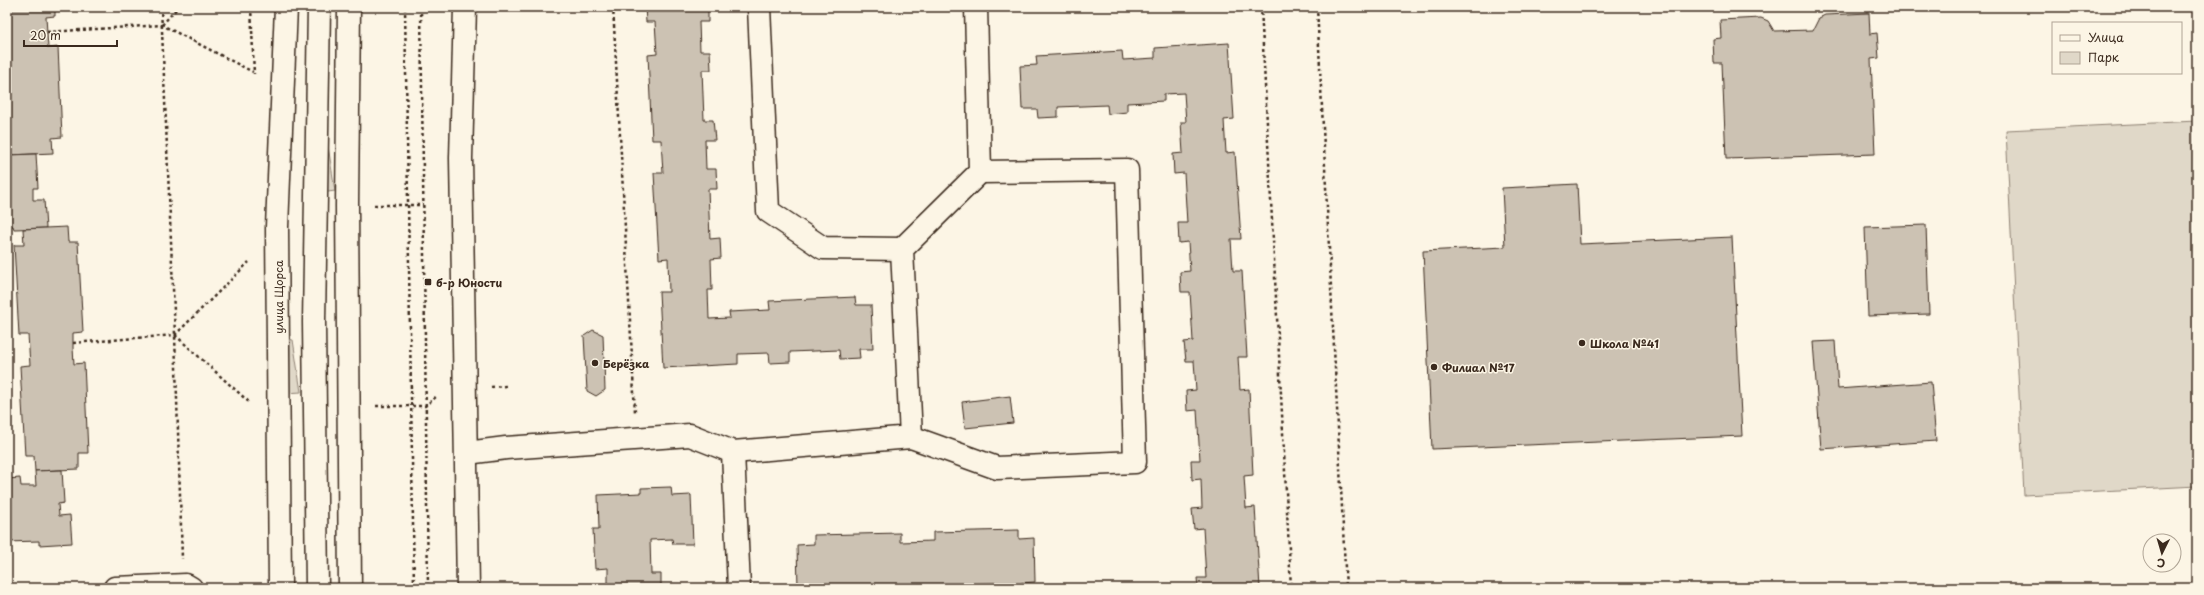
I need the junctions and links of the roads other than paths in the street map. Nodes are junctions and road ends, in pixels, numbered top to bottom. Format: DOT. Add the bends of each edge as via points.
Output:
graph roads {
  1 [pos="286,7"];
  2 [pos="319,7"];
  3 [pos="349,7"];
  4 [pos="465,7"];
  5 [pos="759,7"];
  6 [pos="976,7"];
  7 [pos="980,172"];
  8 [pos="902,249"];
  9 [pos="911,437"];
  10 [pos="467,452"];
  11 [pos="733,452"];
  12 [pos="189,586"];
  13 [pos="115,588"];
  14 [pos="280,588"];
  15 [pos="317,588"];
  16 [pos="350,588"];
  17 [pos="468,588"];
  18 [pos="739,588"];
  1 -- 14 [label="main road, улица Щорса" via="277,227"];
  2 -- 15 [label="main road" via="314,322"];
  3 -- 16 [label="main road" via="347,206"];
  4 -- 10 [label="main road" via="461,158"];
  5 -- 8 [label="main road" via="768,211 822,248"];
  6 -- 7 [label="main road"];
  7 -- 8 [label="main road"];
  7 -- 9 [label="main road" via="1127,170 1135,462 997,468"];
  8 -- 9 [label="main road"];
  9 -- 11 [label="main road"];
  10 -- 11 [label="main road" via="690,434"];
  10 -- 17 [label="main road"];
  11 -- 18 [label="main road"];
  12 -- 13 [label="main road"];
}
